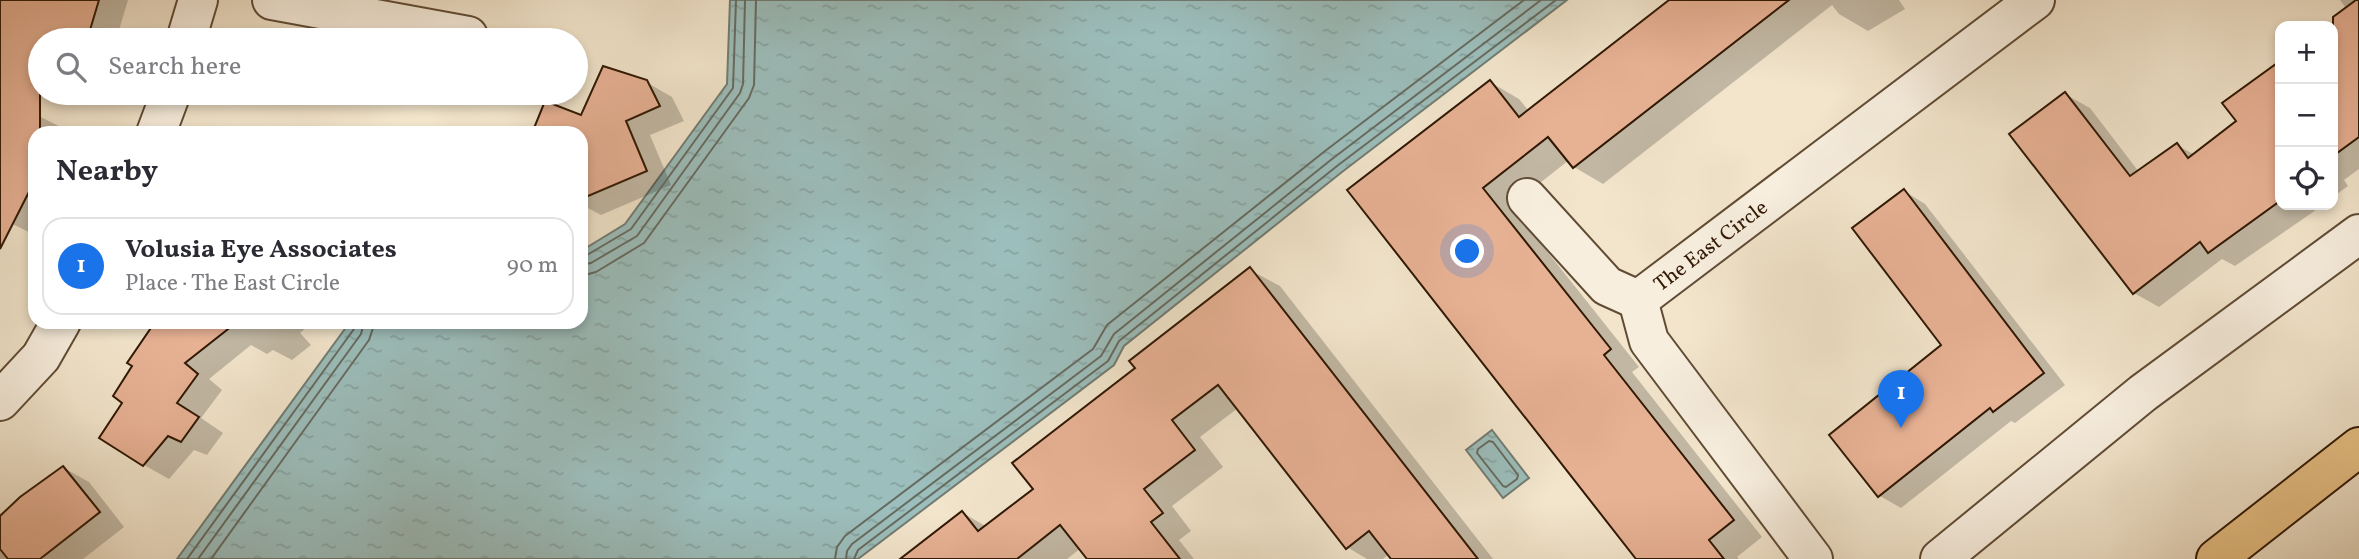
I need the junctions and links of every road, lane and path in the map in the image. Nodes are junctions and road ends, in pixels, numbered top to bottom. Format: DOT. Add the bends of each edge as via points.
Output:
graph roads {
  1 [pos="198,0"];
  2 [pos="272,0"];
  3 [pos="2035,0"];
  4 [pos="190,28"];
  5 [pos="424,28"];
  6 [pos="166,105"];
  7 [pos="159,126"];
  8 [pos="1527,198"];
  9 [pos="2359,234"];
  10 [pos="1638,300"];
  11 [pos="57,329"];
  12 [pos="0,401"];
  13 [pos="2359,447"];
  14 [pos="1813,559"];
  15 [pos="1940,559"];
  16 [pos="2216,559"];
  1 -- 4 [label="street"];
  2 -- 5 [label="street"];
  3 -- 10 [label="street, The East Circle"];
  6 -- 7 [label="street"];
  8 -- 10 [label="street" via="1607,286"];
  9 -- 15 [label="street" via="2144,393"];
  10 -- 14 [label="street, The East Circle" via="1649,341"];
  11 -- 12 [label="street" via="41,357"];
  13 -- 16 [label="main road"];
}
